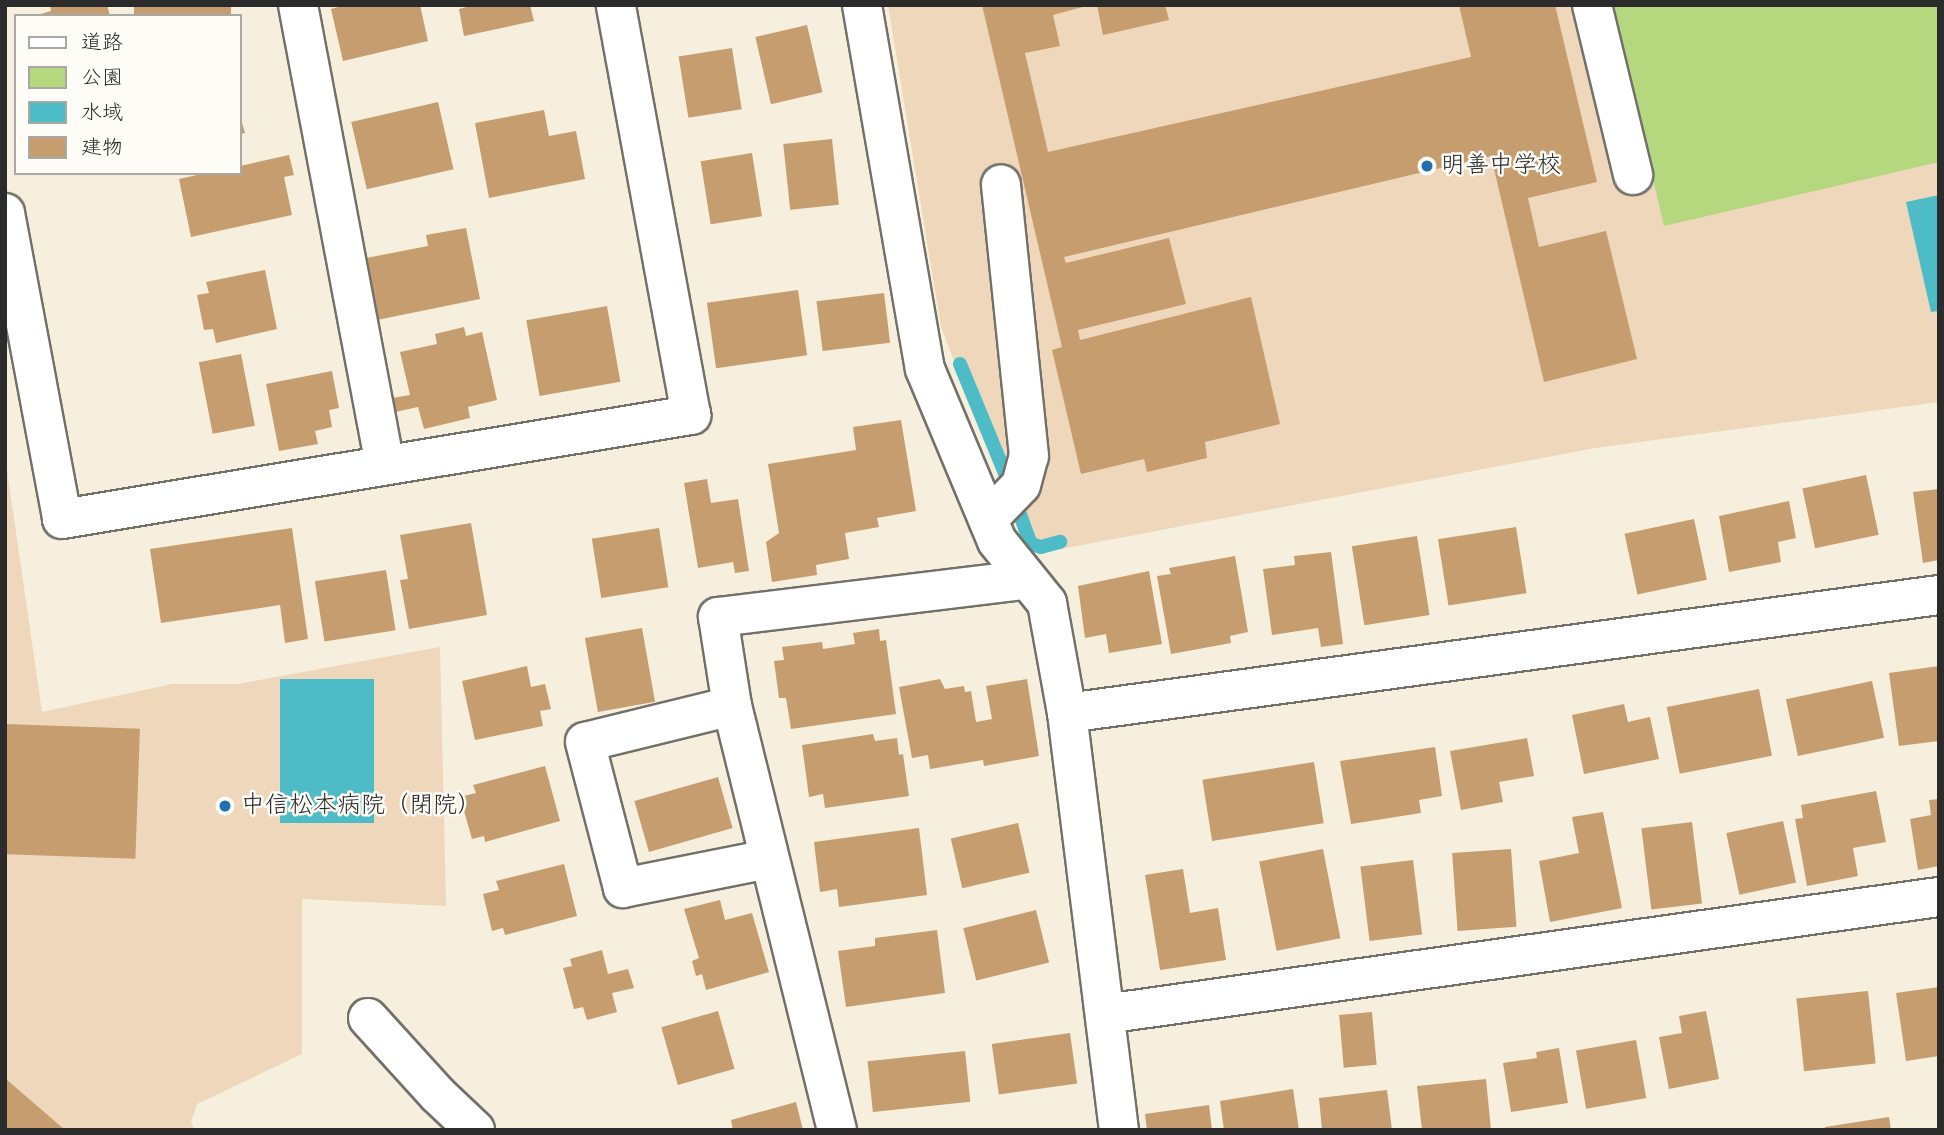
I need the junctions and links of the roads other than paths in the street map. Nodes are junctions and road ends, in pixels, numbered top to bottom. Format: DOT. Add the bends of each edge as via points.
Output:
graph roads {
  1 [pos="298,5"];
  2 [pos="616,5"];
  3 [pos="862,5"];
  4 [pos="1592,5"];
  5 [pos="1633,175"];
  6 [pos="1000,184"];
  7 [pos="5,213"];
  8 [pos="384,464"];
  9 [pos="998,510"];
  10 [pos="1026,580"];
  11 [pos="1939,595"];
  12 [pos="732,706"];
  13 [pos="1067,713"];
  14 [pos="768,859"];
  15 [pos="1939,897"];
  16 [pos="1105,1014"];
  17 [pos="368,1018"];
  18 [pos="475,1130"];
  19 [pos="837,1130"];
  20 [pos="1119,1130"];
  1 -- 8 [label="street"];
  2 -- 8 [label="street" via="691,415"];
  3 -- 9 [label="street" via="925,369"];
  4 -- 5 [label="street"];
  6 -- 9 [label="street" via="1029,456 1021,485"];
  7 -- 8 [label="street" via="62,519"];
  9 -- 10 [label="street" via="997,541"];
  10 -- 12 [label="street" via="718,617"];
  10 -- 13 [label="street" via="1046,603"];
  11 -- 13 [label="street"];
  12 -- 14 [label="street"];
  12 -- 14 [label="street" via="585,742 624,888"];
  13 -- 16 [label="street"];
  14 -- 19 [label="street"];
  15 -- 16 [label="street"];
  16 -- 20 [label="street"];
  17 -- 18 [label="street"];
}
